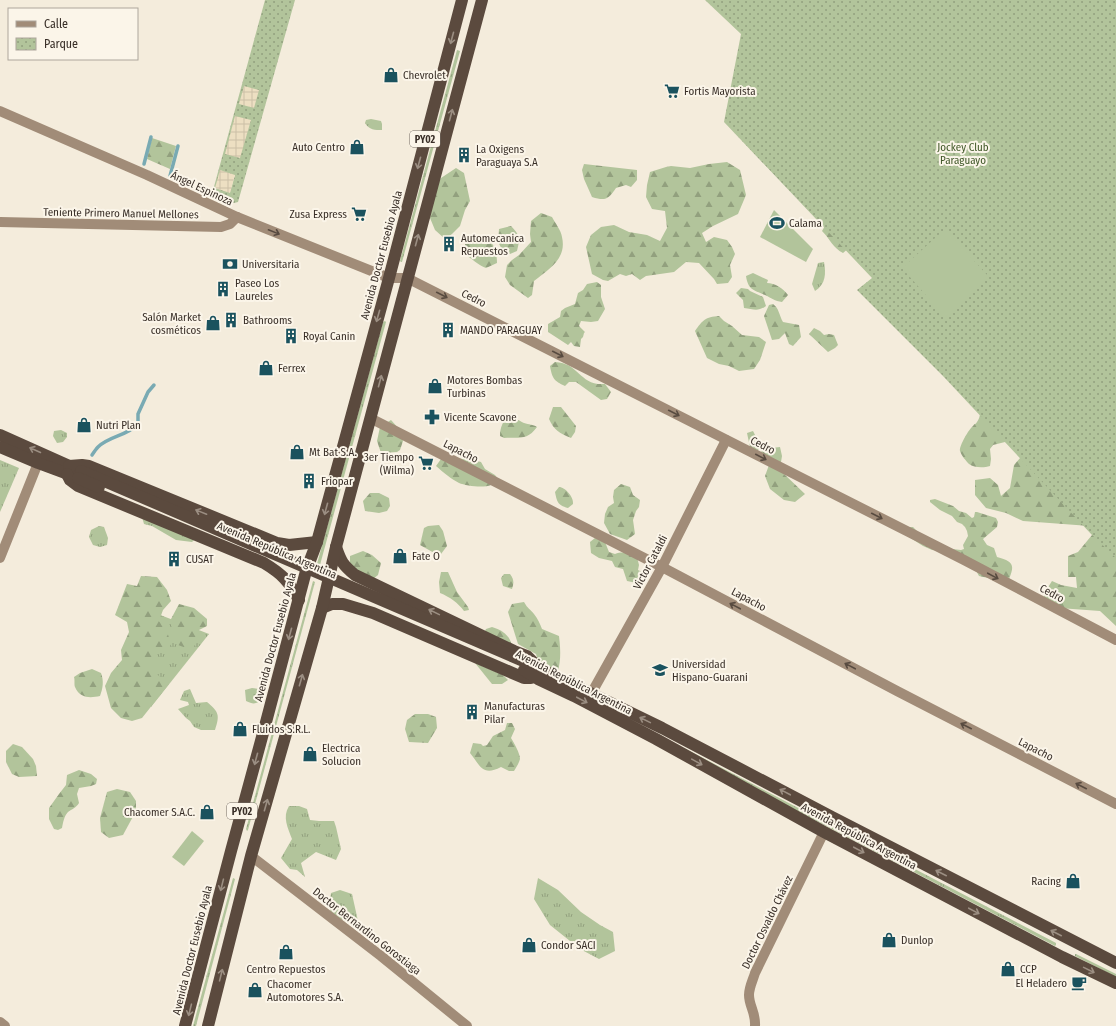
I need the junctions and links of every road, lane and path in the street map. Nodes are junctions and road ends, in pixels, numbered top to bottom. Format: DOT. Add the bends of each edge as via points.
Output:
graph roads {
  1 [pos="482,0"];
  2 [pos="460,4"];
  3 [pos="466,59"];
  4 [pos="0,111"];
  5 [pos="237,217"];
  6 [pos="0,222"];
  7 [pos="398,278"];
  8 [pos="370,418"];
  9 [pos="0,435"];
  10 [pos="726,440"];
  11 [pos="0,447"];
  12 [pos="38,463"];
  13 [pos="74,472"];
  14 [pos="317,542"];
  15 [pos="336,548"];
  16 [pos="0,558"];
  17 [pos="662,567"];
  18 [pos="299,600"];
  19 [pos="322,608"];
  20 [pos="1116,640"];
  21 [pos="540,674"];
  22 [pos="591,694"];
  23 [pos="662,728"];
  24 [pos="656,739"];
  25 [pos="1116,804"];
  26 [pos="824,832"];
  27 [pos="251,856"];
  28 [pos="1116,963"];
  29 [pos="1116,983"];
  30 [pos="0,1022"];
  31 [pos="5,1026"];
  32 [pos="186,1026"];
  33 [pos="208,1026"];
  34 [pos="467,1026"];
  35 [pos="755,1026"];
  1 -- 3 [label="highway, Avenida Doctor Eusebio Ayala / PY02"];
  2 -- 3 [label="highway" via="471,23 463,51"];
  2 -- 7 [label="highway, Avenida Doctor Eusebio Ayala / PY02, one-way"];
  7 -- 3 [label="highway, Avenida Doctor Eusebio Ayala / PY02, one-way"];
  4 -- 5 [label="street, Ángel Espinoza"];
  5 -- 6 [label="street, Teniente Primero Manuel Mellones" via="230,224 221,227"];
  5 -- 7 [label="street, Ángel Espinoza, one-way"];
  8 -- 7 [label="highway, Avenida Doctor Eusebio Ayala / PY02, one-way"];
  7 -- 10 [label="street, Cedro, one-way"];
  7 -- 14 [label="highway, Avenida Doctor Eusebio Ayala / PY02, one-way"];
  8 -- 15 [label="highway, Avenida Doctor Eusebio Ayala / PY02"];
  8 -- 17 [label="street, Lapacho"];
  13 -- 9 [label="highway, Avenida República Argentina, one-way"];
  10 -- 17 [label="street, Victor Cataldi"];
  10 -- 20 [label="street, Cedro, one-way"];
  11 -- 12 [label="highway, Avenida República Argentina"];
  12 -- 13 [label="highway, Avenida República Argentina"];
  12 -- 16 [label="street"];
  14 -- 13 [label="highway, one-way" via="289,545 277,543 89,466 82,465"];
  13 -- 18 [label="highway" via="70,480 78,486 264,563 282,575"];
  13 -- 21 [label="highway, Avenida República Argentina, bridge"];
  14 -- 18 [label="highway, Avenida Doctor Eusebio Ayala / PY02"];
  15 -- 19 [label="highway, Avenida Doctor Eusebio Ayala / PY02"];
  21 -- 15 [label="highway, one-way" via="527,656 355,575 345,566"];
  17 -- 22 [label="street, Victor Cataldi"];
  25 -- 17 [label="street, Lapacho, one-way"];
  18 -- 32 [label="highway, Avenida Doctor Eusebio Ayala / PY02, one-way"];
  19 -- 21 [label="highway" via="332,604 344,604 373,613 524,678"];
  27 -- 19 [label="highway, Avenida Doctor Eusebio Ayala / PY02, one-way"];
  21 -- 22 [label="highway, Avenida República Argentina"];
  21 -- 24 [label="highway, Avenida República Argentina, one-way" via="574,696"];
  23 -- 22 [label="highway, Avenida República Argentina, one-way"];
  23 -- 24 [label="highway"];
  28 -- 23 [label="highway, Avenida República Argentina, one-way"];
  24 -- 26 [label="highway, Avenida República Argentina, one-way"];
  26 -- 29 [label="highway, Avenida República Argentina, one-way"];
  26 -- 35 [label="street, Doctor Osvaldo Chávez" via="749,989"];
  33 -- 27 [label="highway, Avenida Doctor Eusebio Ayala / PY02, one-way"];
  27 -- 34 [label="street, Doctor Bernardino Gorostiaga"];
  30 -- 31 [label="street"];
}
